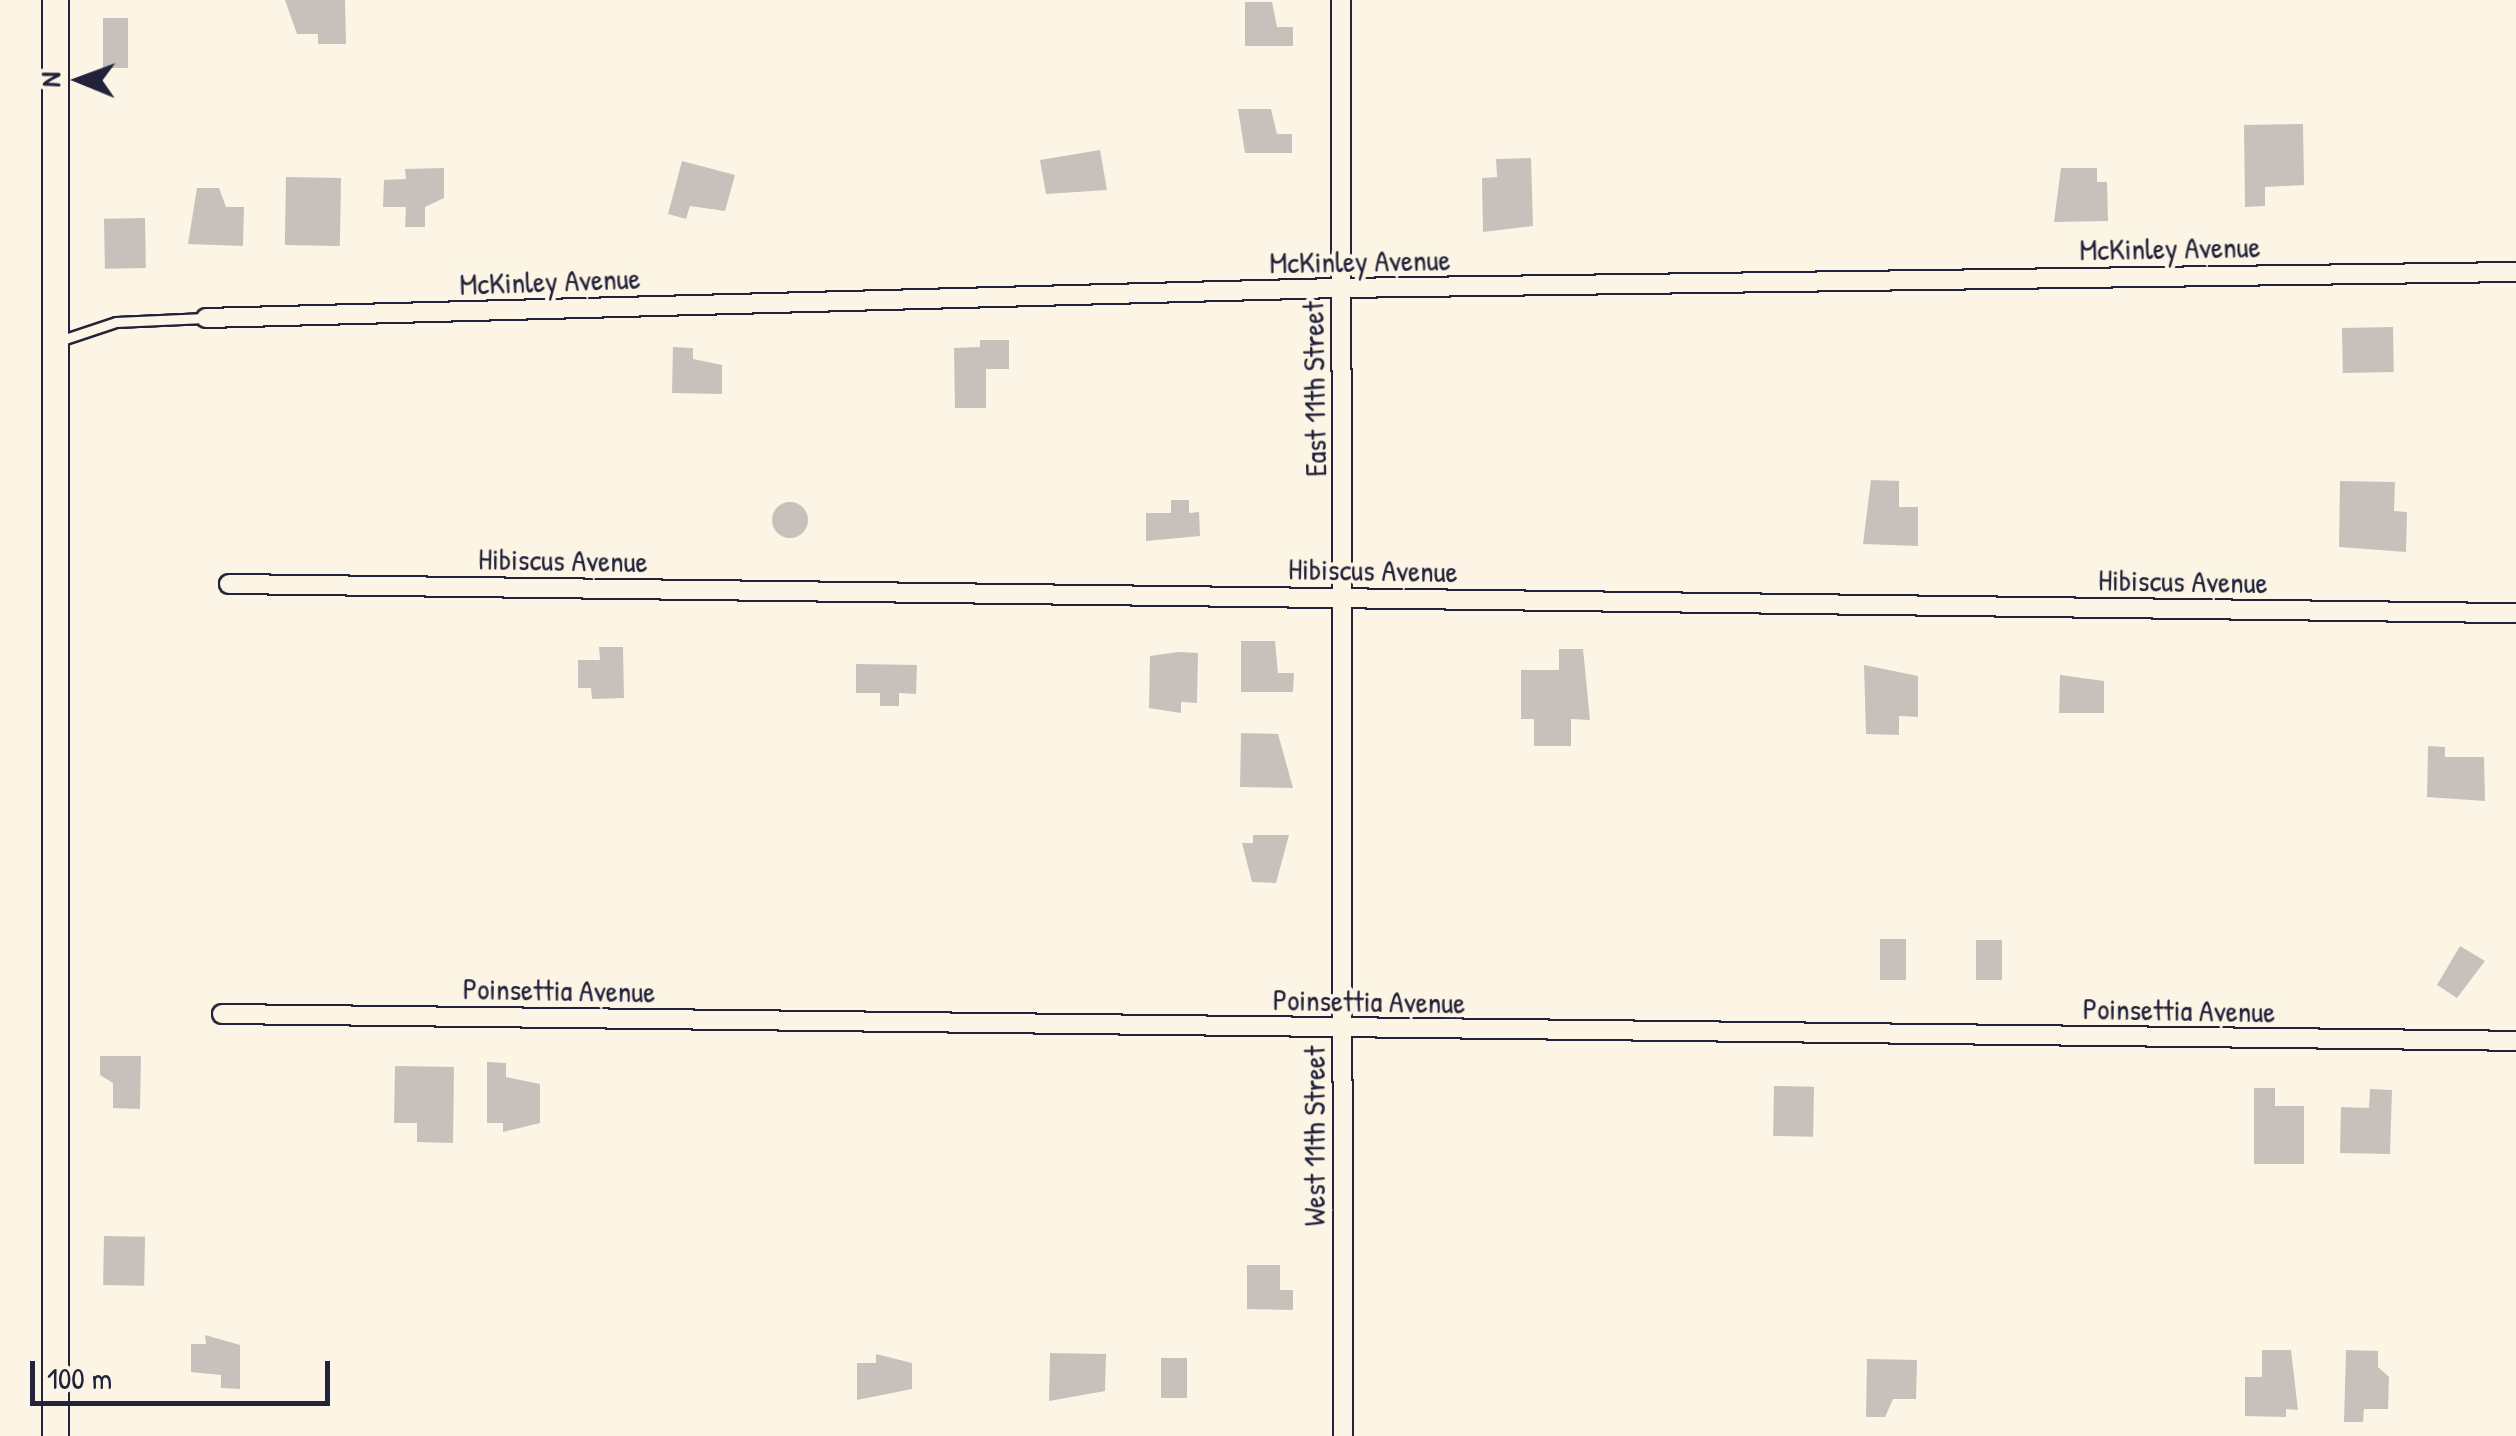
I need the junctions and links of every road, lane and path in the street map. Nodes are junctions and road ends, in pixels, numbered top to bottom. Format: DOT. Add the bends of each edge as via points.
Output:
graph roads {
  1 [pos="55,0"];
  2 [pos="1341,0"];
  3 [pos="2516,272"];
  4 [pos="1340,288"];
  5 [pos="206,318"];
  6 [pos="56,342"];
  7 [pos="229,584"];
  8 [pos="1342,596"];
  9 [pos="2516,614"];
  10 [pos="222,1014"];
  11 [pos="1342,1028"];
  12 [pos="2516,1042"];
  13 [pos="55,1436"];
  14 [pos="1343,1436"];
  1 -- 6 [label="street"];
  2 -- 4 [label="street, East 11th Street"];
  3 -- 4 [label="street, McKinley Avenue"];
  4 -- 5 [label="street, McKinley Avenue"];
  4 -- 8 [label="street, East 11th Street"];
  5 -- 6 [label="lane" via="116,322"];
  6 -- 13 [label="street"];
  7 -- 8 [label="street, Hibiscus Avenue"];
  8 -- 9 [label="street, Hibiscus Avenue"];
  8 -- 11 [label="street, West 11th Street"];
  10 -- 11 [label="street, Poinsettia Avenue"];
  11 -- 12 [label="street, Poinsettia Avenue"];
  11 -- 14 [label="street, West 11th Street"];
}
